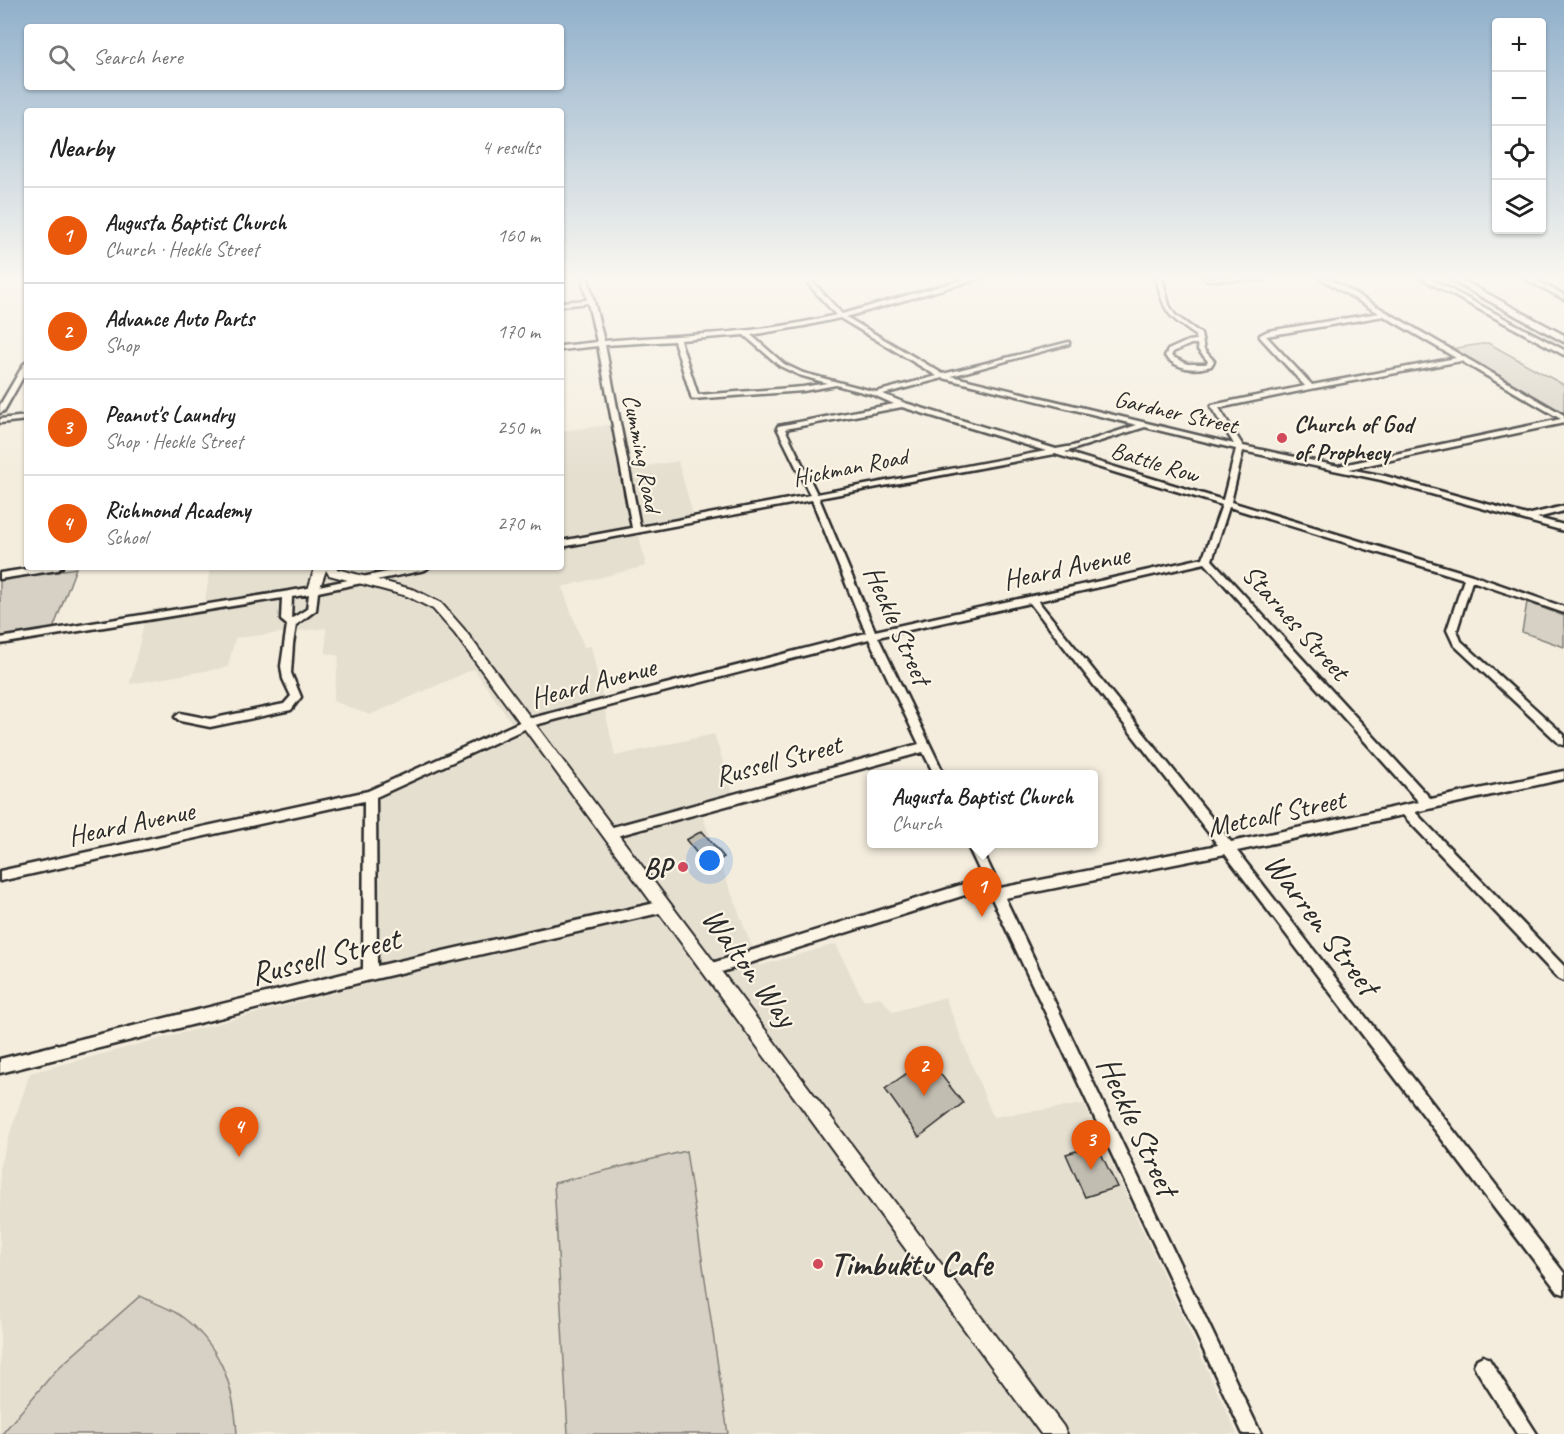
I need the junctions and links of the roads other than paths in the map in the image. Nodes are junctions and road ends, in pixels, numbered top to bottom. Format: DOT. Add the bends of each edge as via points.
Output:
graph roads {
  1 [pos="586,345"];
  2 [pos="601,345"];
  3 [pos="678,345"];
  4 [pos="758,345"];
  5 [pos="889,345"];
  6 [pos="1060,345"];
  7 [pos="1184,345"];
  8 [pos="1200,345"];
  9 [pos="1270,345"];
  10 [pos="1437,345"];
  11 [pos="1551,345"];
  12 [pos="564,348"];
  13 [pos="1564,352"];
  14 [pos="1461,359"];
  15 [pos="24,369"];
  16 [pos="942,376"];
  17 [pos="839,383"];
  18 [pos="1310,387"];
  19 [pos="876,394"];
  20 [pos="902,405"];
  21 [pos="0,411"];
  22 [pos="24,418"];
  23 [pos="1564,419"];
  24 [pos="0,422"];
  25 [pos="1145,425"];
  26 [pos="1240,448"];
  27 [pos="1052,450"];
  28 [pos="1337,469"];
  29 [pos="814,495"];
  30 [pos="1226,504"];
  31 [pos="1564,508"];
  32 [pos="1528,517"];
  33 [pos="1564,528"];
  34 [pos="637,531"];
  35 [pos="564,543"];
  36 [pos="1207,560"];
  37 [pos="39,570"];
  38 [pos="320,570"];
  39 [pos="332,570"];
  40 [pos="379,571"];
  41 [pos="0,576"];
  42 [pos="1468,577"];
  43 [pos="359,580"];
  44 [pos="314,590"];
  45 [pos="287,594"];
  46 [pos="1032,599"];
  47 [pos="1564,609"];
  48 [pos="292,624"];
  49 [pos="872,635"];
  50 [pos="0,641"];
  51 [pos="180,717"];
  52 [pos="528,723"];
  53 [pos="1564,741"];
  54 [pos="925,747"];
  55 [pos="937,770"];
  56 [pos="1564,775"];
  57 [pos="370,795"];
  58 [pos="1427,803"];
  59 [pos="1405,809"];
  60 [pos="609,832"];
  61 [pos="975,848"];
  62 [pos="1228,848"];
  63 [pos="0,876"];
  64 [pos="994,887"];
  65 [pos="664,907"];
  66 [pos="712,969"];
  67 [pos="370,974"];
  68 [pos="1564,975"];
  69 [pos="0,1066"];
  70 [pos="1564,1286"];
  71 [pos="1483,1365"];
  72 [pos="1055,1434"];
  73 [pos="1252,1434"];
  74 [pos="1528,1434"];
  1 -- 12 [label="street"];
  2 -- 34 [label="street, Cumming Road"];
  3 -- 17 [label="street" via="695,397"];
  4 -- 17 [label="street, Battle Row" via="782,366"];
  5 -- 16 [label="street, Gardner Street"];
  6 -- 16 [label="street"];
  7 -- 8 [label="street" via="1168,356 1193,368 1209,365 1211,361"];
  9 -- 18 [label="street"];
  10 -- 14 [label="street"];
  11 -- 13 [label="street"];
  14 -- 18 [label="street"];
  14 -- 23 [label="street"];
  15 -- 21 [label="street"];
  16 -- 19 [label="street"];
  16 -- 25 [label="street, Gardner Street"];
  17 -- 19 [label="street, Battle Row"];
  18 -- 26 [label="street" via="1215,407"];
  19 -- 20 [label="street, Battle Row"];
  20 -- 27 [label="street, Battle Row"];
  20 -- 29 [label="street, Heckle Street" via="781,428"];
  22 -- 24 [label="street"];
  23 -- 28 [label="street"];
  25 -- 26 [label="street, Gardner Street"];
  25 -- 27 [label="street, Hickman Road" via="1075,448"];
  26 -- 28 [label="street, Gardner Street"];
  26 -- 30 [label="street, Starnes Street"];
  27 -- 29 [label="street, Hickman Road"];
  27 -- 30 [label="street, Battle Row"];
  28 -- 32 [label="street, Gardner Street"];
  29 -- 34 [label="street, Hickman Road"];
  29 -- 49 [label="street, Heckle Street"];
  30 -- 36 [label="street, Starnes Street"];
  30 -- 42 [label="street, Battle Row"];
  31 -- 32 [label="street"];
  32 -- 33 [label="street, Gardner Street"];
  34 -- 35 [label="street, Hickman Road"];
  36 -- 46 [label="street, Heard Avenue"];
  36 -- 58 [label="street, Starnes Street"];
  37 -- 41 [label="street"];
  38 -- 44 [label="main road"];
  39 -- 43 [label="main road, Walton Way"];
  40 -- 43 [label="street"];
  42 -- 47 [label="street, Battle Row"];
  42 -- 53 [label="street" via="1452,630 1457,643"];
  43 -- 44 [label="street"];
  43 -- 52 [label="main road, Walton Way" via="411,593 437,606"];
  44 -- 45 [label="street"];
  44 -- 48 [label="street" via="311,610"];
  45 -- 48 [label="street" via="286,620"];
  45 -- 50 [label="street"];
  46 -- 49 [label="street, Heard Avenue"];
  46 -- 62 [label="street, Warren Street"];
  48 -- 51 [label="street" via="286,661 296,697 287,707 210,723"];
  49 -- 52 [label="street, Heard Avenue"];
  49 -- 54 [label="street, Heckle Street"];
  52 -- 57 [label="street, Heard Avenue"];
  52 -- 60 [label="main road, Walton Way"];
  54 -- 55 [label="street, Heckle Street"];
  54 -- 60 [label="street, Russell Street"];
  56 -- 58 [label="street, Metcalf Street"];
  57 -- 63 [label="street, Heard Avenue"];
  57 -- 67 [label="street"];
  58 -- 59 [label="street, Metcalf Street"];
  59 -- 62 [label="street, Metcalf Street"];
  59 -- 68 [label="street"];
  60 -- 65 [label="main road, Walton Way"];
  61 -- 64 [label="street, Heckle Street"];
  62 -- 64 [label="street, Metcalf Street"];
  62 -- 70 [label="street, Warren Street"];
  64 -- 66 [label="street, Metcalf Street"];
  64 -- 73 [label="street, Heckle Street"];
  65 -- 66 [label="main road, Walton Way"];
  65 -- 67 [label="street, Russell Street"];
  66 -- 72 [label="main road, Walton Way"];
  67 -- 69 [label="street, Russell Street"];
  71 -- 74 [label="street"];
}
